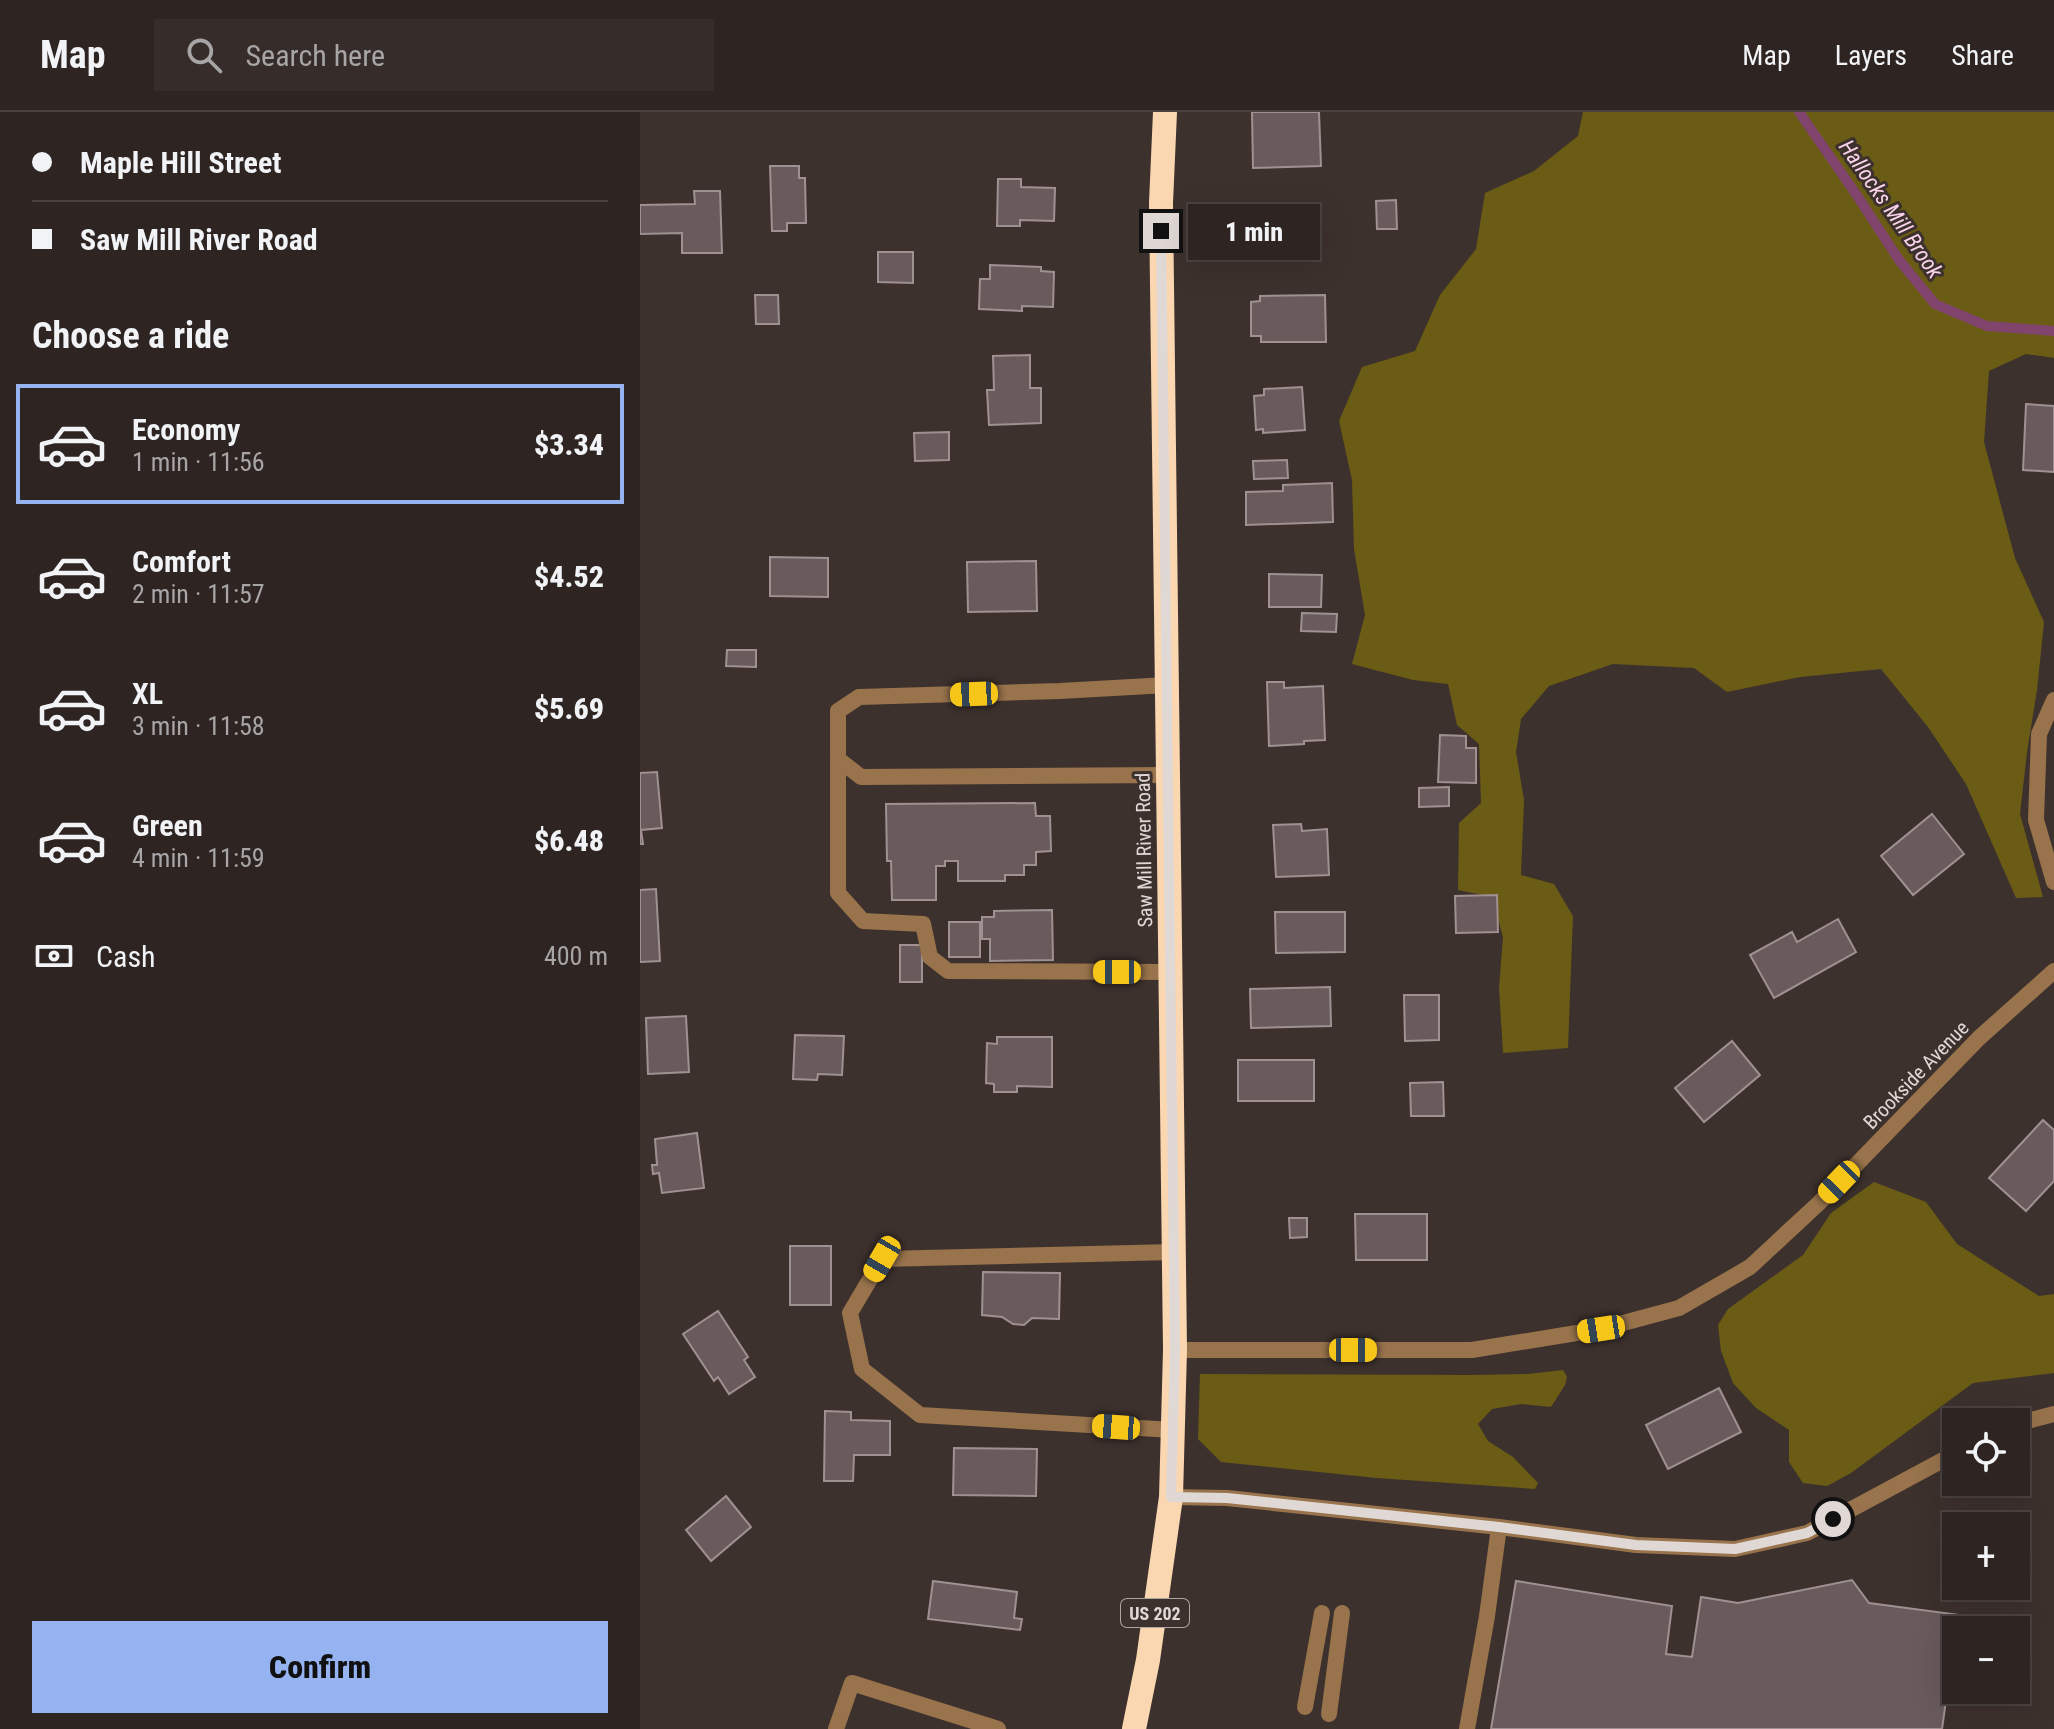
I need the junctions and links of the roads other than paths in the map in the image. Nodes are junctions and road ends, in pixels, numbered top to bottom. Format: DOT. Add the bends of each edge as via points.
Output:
graph roads {
  1 [pos="1165,112"];
  2 [pos="1167,685"];
  3 [pos="2054,700"];
  4 [pos="838,759"];
  5 [pos="1167,775"];
  6 [pos="2054,882"];
  7 [pos="2054,971"];
  8 [pos="1170,972"];
  9 [pos="1174,1252"];
  10 [pos="1175,1350"];
  11 [pos="2054,1416"];
  12 [pos="2030,1421"];
  13 [pos="1174,1430"];
  14 [pos="1942,1461"];
  15 [pos="1171,1497"];
  16 [pos="1499,1527"];
  17 [pos="1322,1613"];
  18 [pos="1342,1613"];
  19 [pos="1305,1707"];
  20 [pos="1329,1714"];
  21 [pos="836,1729"];
  22 [pos="998,1729"];
  23 [pos="1134,1729"];
  24 [pos="1467,1729"];
  1 -- 2 [label="highway, Saw Mill River Road / US 202" via="1161,203"];
  2 -- 4 [label="street" via="859,697 838,711"];
  2 -- 5 [label="highway, Saw Mill River Road / US 202"];
  3 -- 6 [label="street" via="2039,734 2036,820"];
  4 -- 5 [label="street" via="861,777"];
  4 -- 8 [label="street" via="838,893 863,921 923,924 930,957 948,971"];
  5 -- 8 [label="highway, Saw Mill River Road / US 202"];
  7 -- 10 [label="street, Brookside Avenue" via="1979,1038 1750,1267 1679,1308 1601,1329 1472,1350"];
  8 -- 9 [label="highway, Saw Mill River Road / US 202"];
  9 -- 10 [label="highway, Saw Mill River Road / US 202"];
  9 -- 13 [label="street" via="882,1259 850,1313 862,1369 920,1415"];
  10 -- 13 [label="highway, Saw Mill River Road / US 202"];
  11 -- 12 [label="street"];
  13 -- 15 [label="highway, Saw Mill River Road / US 202"];
  14 -- 16 [label="street" via="1807,1533 1735,1549 1636,1545"];
  15 -- 16 [label="street" via="1227,1498"];
  15 -- 23 [label="highway, Saw Mill River Road / US 202"];
  16 -- 24 [label="street"];
  17 -- 19 [label="street"];
  18 -- 20 [label="street"];
  21 -- 22 [label="street" via="852,1683"];
}
